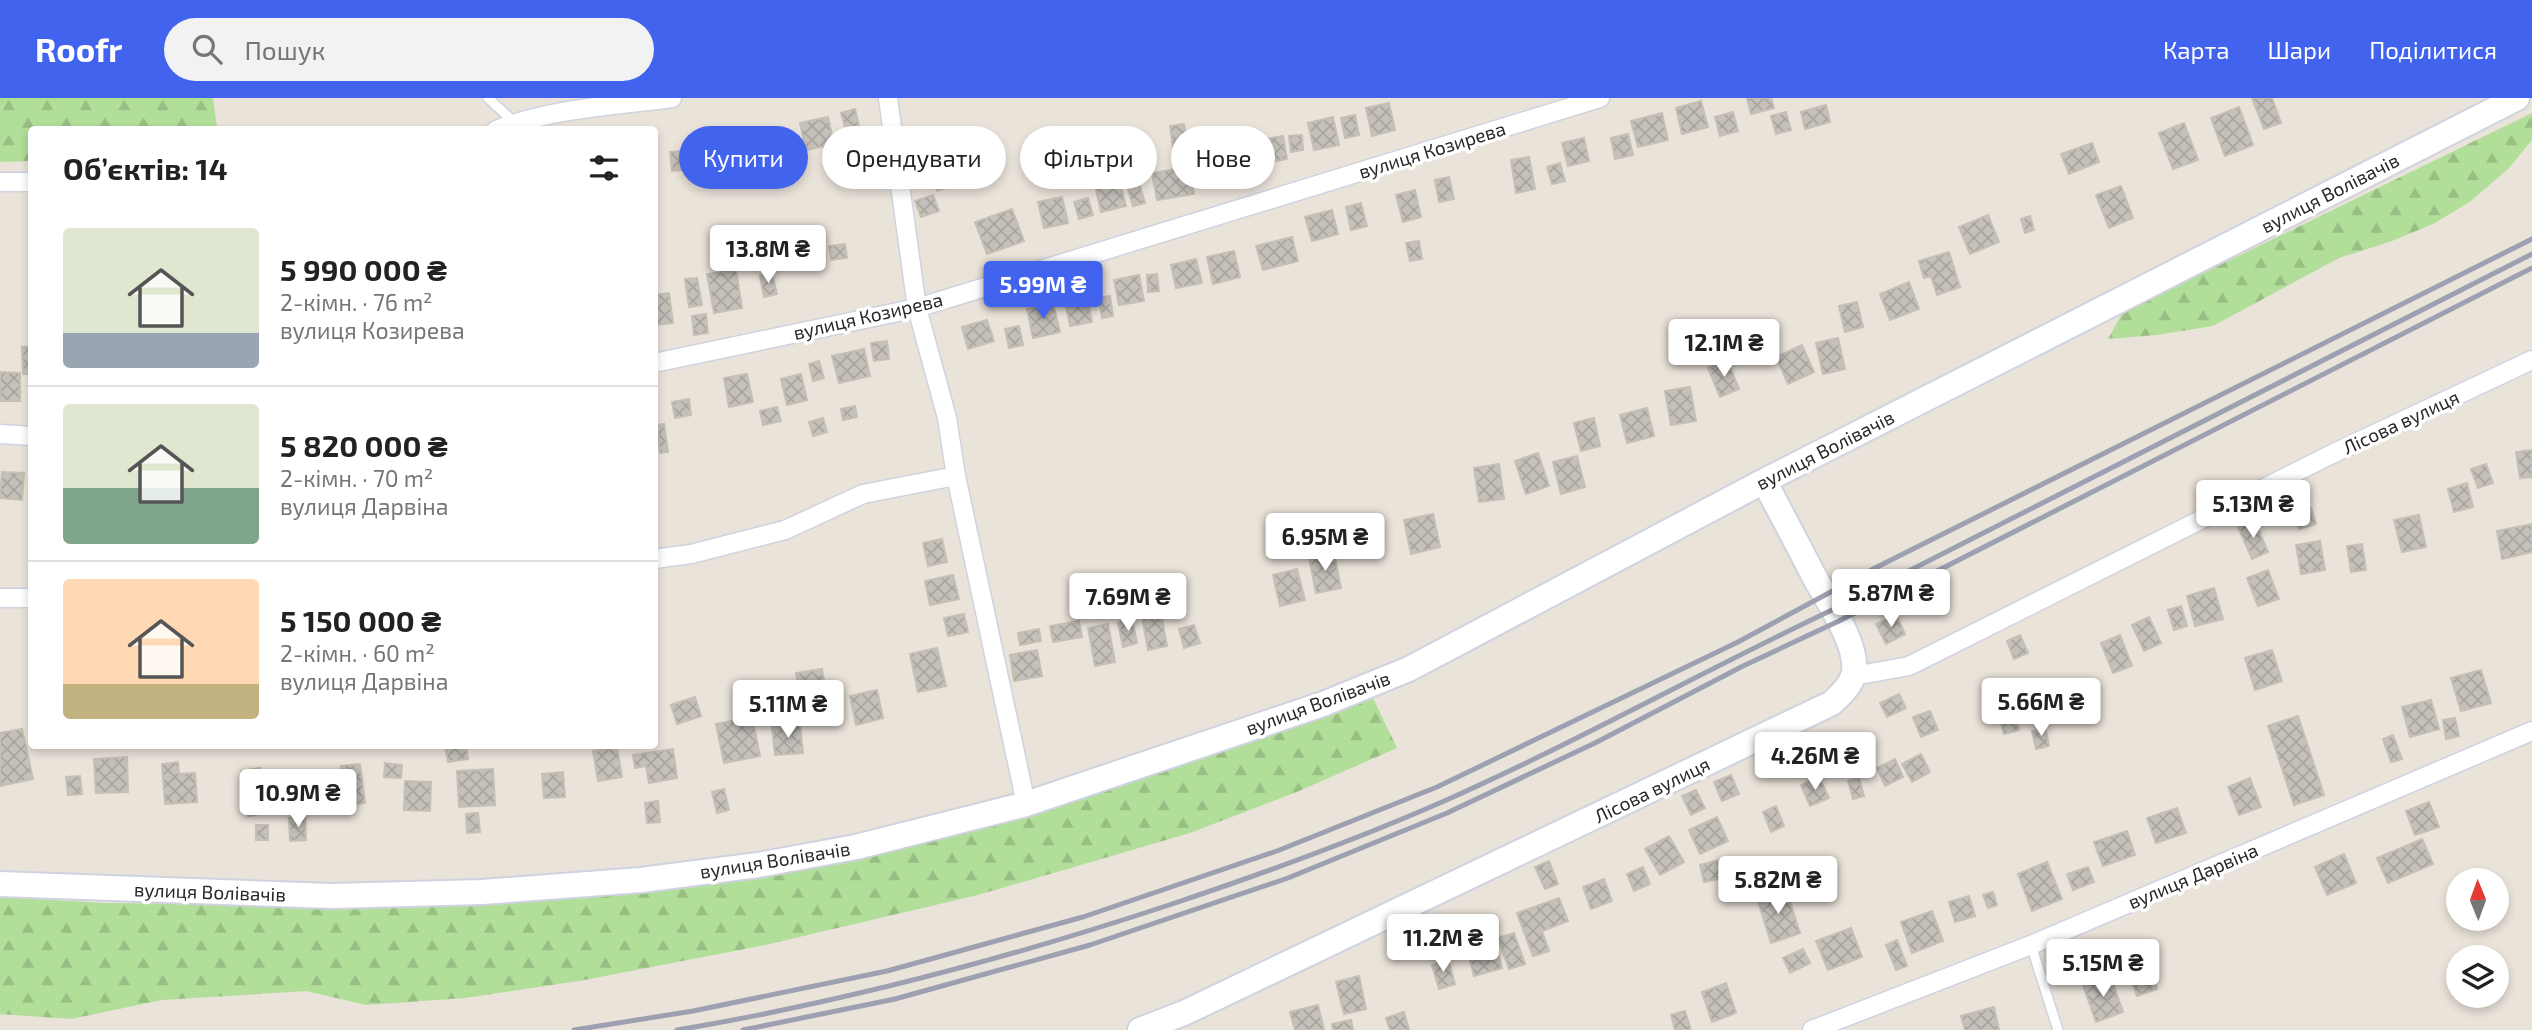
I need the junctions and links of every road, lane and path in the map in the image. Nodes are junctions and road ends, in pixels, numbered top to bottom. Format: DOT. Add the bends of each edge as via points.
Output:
graph roads {
  1 [pos="488,98"];
  2 [pos="672,98"];
  3 [pos="888,98"];
  4 [pos="1600,98"];
  5 [pos="2517,98"];
  6 [pos="514,122"];
  7 [pos="505,126"];
  8 [pos="0,181"];
  9 [pos="28,182"];
  10 [pos="917,308"];
  11 [pos="2532,360"];
  12 [pos="658,362"];
  13 [pos="0,434"];
  14 [pos="28,436"];
  15 [pos="956,476"];
  16 [pos="1764,481"];
  17 [pos="658,558"];
  18 [pos="0,598"];
  19 [pos="28,598"];
  20 [pos="1854,676"];
  21 [pos="2532,731"];
  22 [pos="1026,804"];
  23 [pos="0,884"];
  24 [pos="2031,945"];
  25 [pos="1140,1030"];
  26 [pos="1812,1030"];
  27 [pos="2058,1030"];
  1 -- 6 [label="lane"];
  2 -- 6 [label="street"];
  3 -- 10 [label="street"];
  4 -- 10 [label="street, вулиця Козирева"];
  5 -- 16 [label="street, вулиця Волівачів"];
  6 -- 7 [label="street"];
  8 -- 9 [label="street"];
  10 -- 12 [label="street, вулиця Козирева"];
  10 -- 15 [label="street" via="947,418"];
  11 -- 20 [label="street, Лісова вулиця" via="2330,455 1909,666"];
  13 -- 14 [label="street"];
  15 -- 17 [label="street" via="863,494 785,530"];
  15 -- 22 [label="street"];
  16 -- 20 [label="street" via="1839,621 1855,662"];
  16 -- 22 [label="street, вулиця Волівачів" via="1409,669 1323,704"];
  18 -- 19 [label="street"];
  20 -- 25 [label="street, Лісова вулиця" via="1832,703"];
  21 -- 24 [label="street, вулиця Дарвіна"];
  22 -- 23 [label="street, вулиця Волівачів" via="856,847 640,880 332,895"];
  24 -- 26 [label="street, вулиця Дарвіна"];
  24 -- 27 [label="lane"];
}
